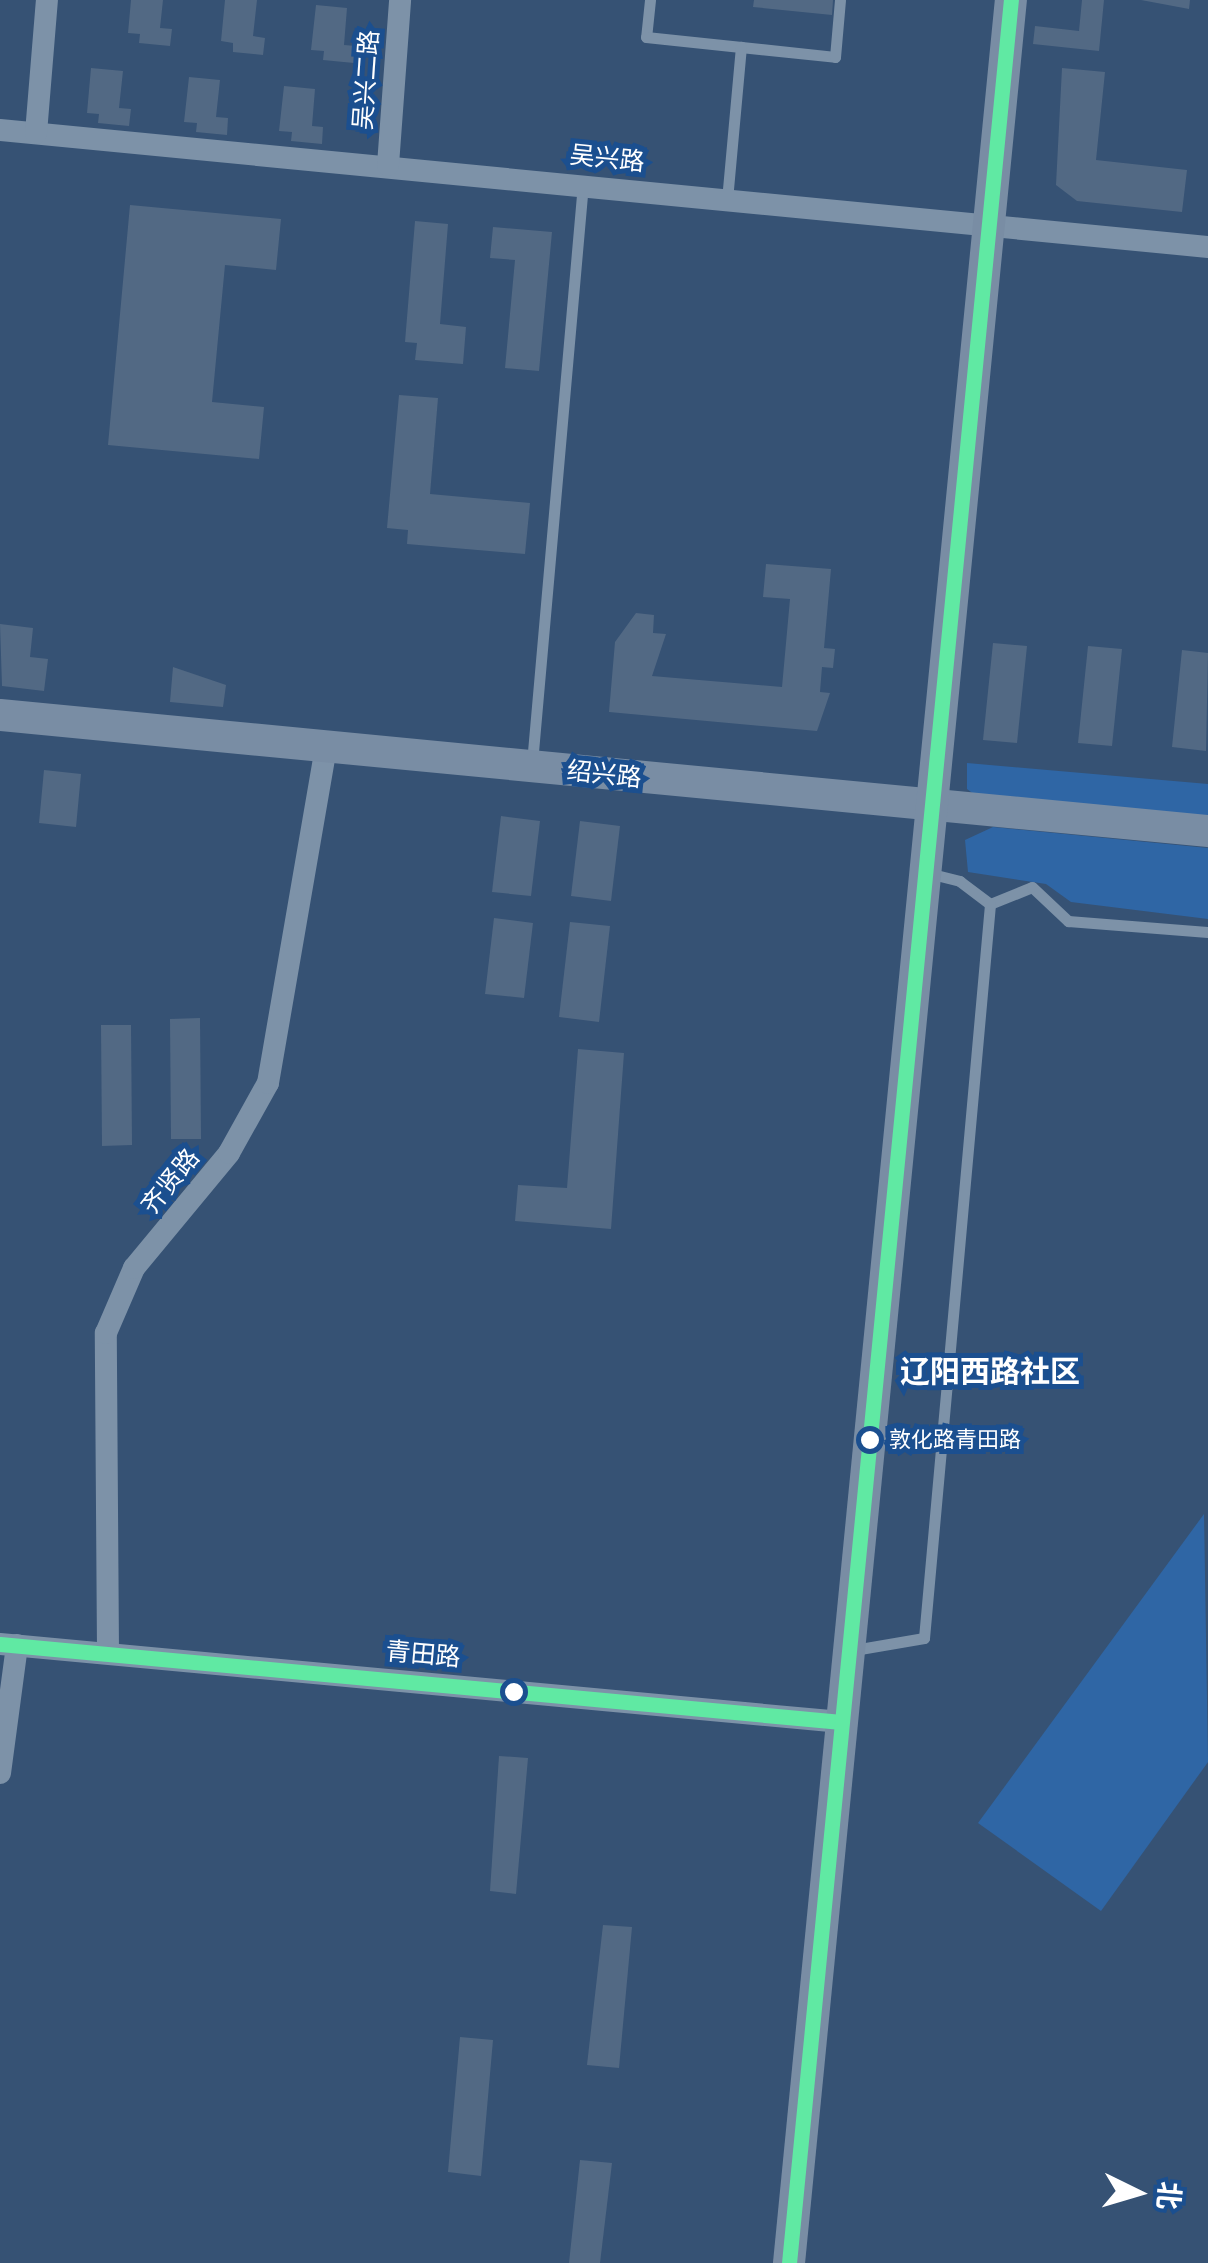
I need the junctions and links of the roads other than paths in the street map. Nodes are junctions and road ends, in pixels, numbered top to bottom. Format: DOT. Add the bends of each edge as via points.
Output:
graph roads {
  1 [pos="48,0"];
  2 [pos="400,0"];
  3 [pos="650,0"];
  4 [pos="840,0"];
  5 [pos="1011,0"];
  6 [pos="742,47"];
  7 [pos="0,130"];
  8 [pos="36,133"];
  9 [pos="388,165"];
  10 [pos="583,184"];
  11 [pos="726,200"];
  12 [pos="989,228"];
  13 [pos="1208,247"];
  14 [pos="0,715"];
  15 [pos="326,747"];
  16 [pos="532,768"];
  17 [pos="934,807"];
  18 [pos="1208,831"];
  19 [pos="928,873"];
  20 [pos="990,904"];
  21 [pos="1208,932"];
  22 [pos="8,1645"];
  23 [pos="848,1651"];
  24 [pos="108,1652"];
  25 [pos="841,1722"];
  26 [pos="0,1773"];
  27 [pos="788,2263"];
  1 -- 8 [label="street"];
  2 -- 9 [label="street, 吴兴二路"];
  3 -- 6 [label="lane" via="646,38"];
  4 -- 6 [label="lane" via="835,57"];
  5 -- 12 [label="main road"];
  6 -- 11 [label="lane"];
  7 -- 8 [label="street, 吴兴路"];
  8 -- 9 [label="street, 吴兴路"];
  9 -- 10 [label="street, 吴兴路"];
  10 -- 11 [label="street, 吴兴路"];
  10 -- 16 [label="lane"];
  11 -- 12 [label="street, 吴兴路"];
  12 -- 13 [label="street, 吴兴路"];
  12 -- 17 [label="main road"];
  14 -- 15 [label="main road, 绍兴路"];
  15 -- 16 [label="main road, 绍兴路"];
  15 -- 24 [label="street, 齐贤路" via="268,1083 230,1153 134,1268 106,1332"];
  16 -- 17 [label="main road, 绍兴路"];
  17 -- 18 [label="main road, 绍兴路"];
  17 -- 19 [label="main road"];
  19 -- 20 [label="lane" via="960,881"];
  19 -- 23 [label="main road"];
  20 -- 21 [label="lane" via="1032,888 1068,922"];
  20 -- 23 [label="lane" via="924,1638"];
  22 -- 24 [label="street, 青田路"];
  22 -- 26 [label="street"];
  23 -- 25 [label="main road"];
  24 -- 25 [label="street, 青田路"];
  25 -- 27 [label="main road"];
}
